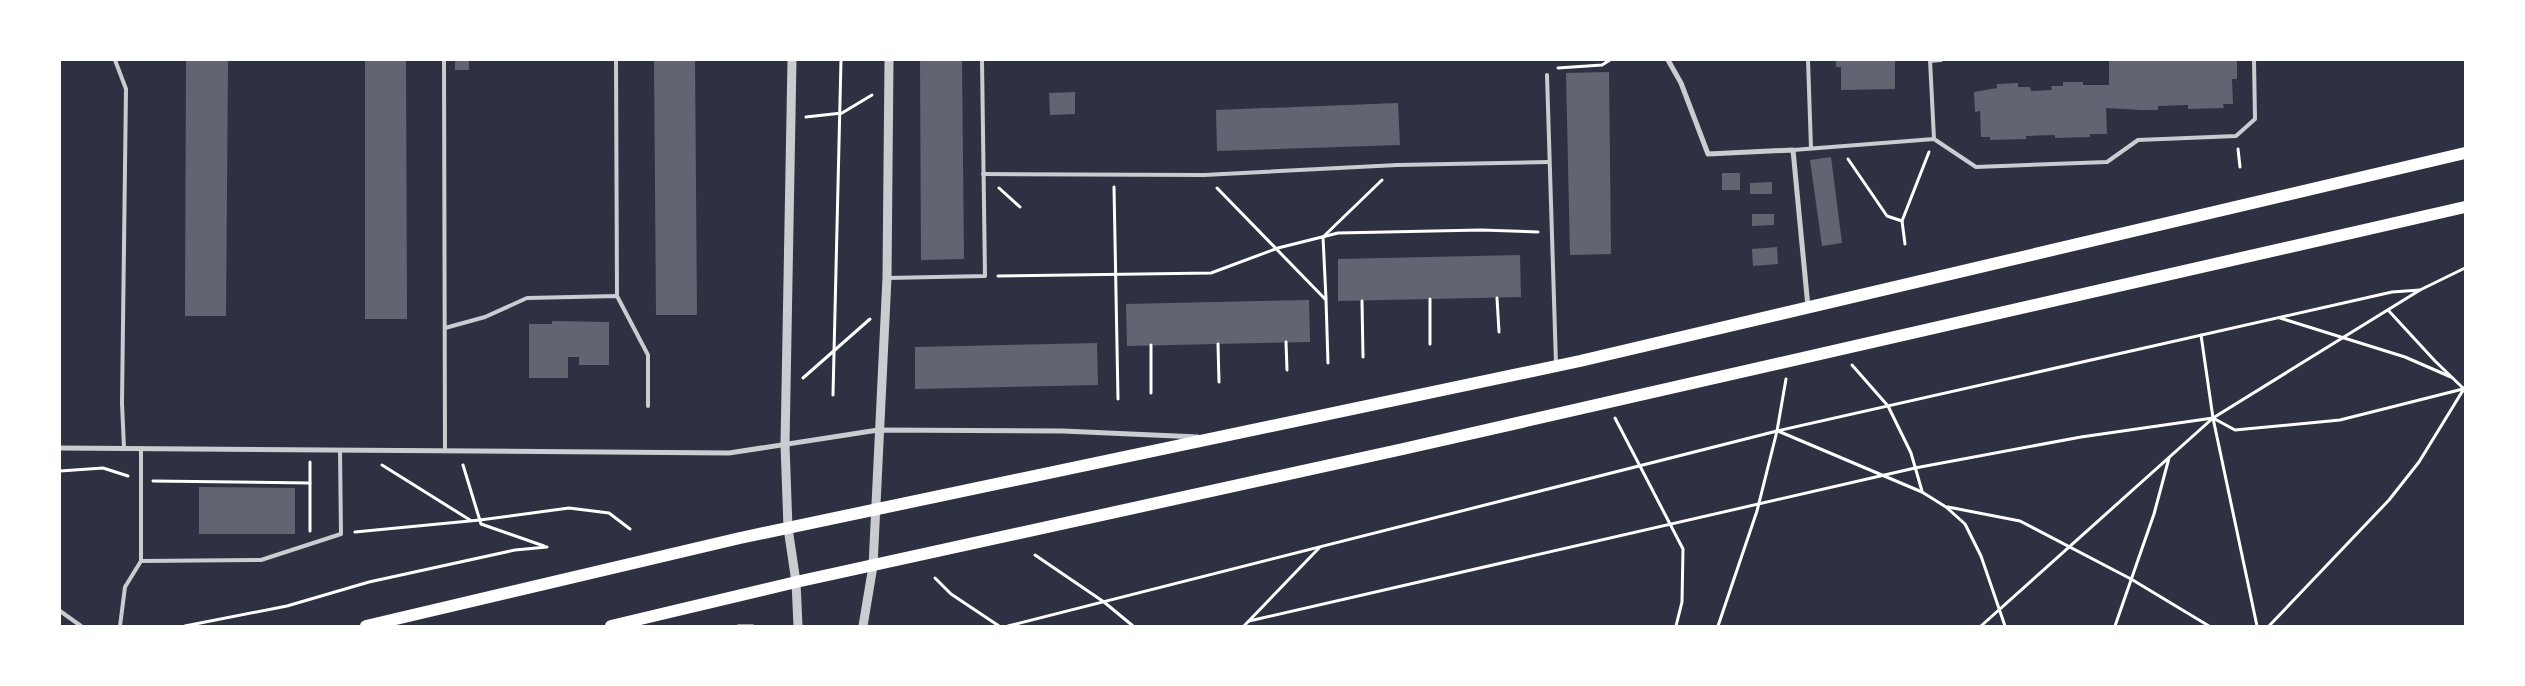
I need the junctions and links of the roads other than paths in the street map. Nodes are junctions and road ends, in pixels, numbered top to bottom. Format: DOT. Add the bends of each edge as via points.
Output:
graph roads {
  1 [pos="115,60"];
  2 [pos="444,60"];
  3 [pos="616,60"];
  4 [pos="792,60"];
  5 [pos="889,60"];
  6 [pos="982,60"];
  7 [pos="1668,60"];
  8 [pos="1808,60"];
  9 [pos="1930,60"];
  10 [pos="1941,60"];
  11 [pos="2254,60"];
  12 [pos="1547,75"];
  13 [pos="1934,139"];
  14 [pos="1811,148"];
  15 [pos="1793,150"];
  16 [pos="2465,153"];
  17 [pos="1548,162"];
  18 [pos="983,174"];
  19 [pos="2465,207"];
  20 [pos="887,278"];
  21 [pos="617,296"];
  22 [pos="1808,307"];
  23 [pos="444,328"];
  24 [pos="1556,366"];
  25 [pos="648,406"];
  26 [pos="878,430"];
  27 [pos="1222,438"];
  28 [pos="785,445"];
  29 [pos="60,448"];
  30 [pos="124,448"];
  31 [pos="141,448"];
  32 [pos="340,450"];
  33 [pos="445,450"];
  34 [pos="874,510"];
  35 [pos="788,528"];
  36 [pos="141,561"];
  37 [pos="873,566"];
  38 [pos="796,582"];
  39 [pos="60,611"];
  40 [pos="81,626"];
  41 [pos="120,626"];
  42 [pos="366,626"];
  43 [pos="611,626"];
  44 [pos="798,626"];
  45 [pos="863,626"];
  1 -- 30 [label="lane" via="126,89"];
  2 -- 23 [label="lane"];
  3 -- 21 [label="lane"];
  4 -- 28 [label="street"];
  5 -- 20 [label="street"];
  6 -- 18 [label="lane"];
  7 -- 15 [label="street" via="1681,83 1708,154"];
  8 -- 14 [label="lane"];
  9 -- 10 [label="lane"];
  9 -- 13 [label="lane"];
  11 -- 13 [label="lane" via="2256,119 2236,136 2138,140 2107,162 1976,167"];
  12 -- 17 [label="lane"];
  13 -- 14 [label="lane"];
  14 -- 15 [label="lane"];
  15 -- 22 [label="street"];
  16 -- 22 [label="main road"];
  17 -- 18 [label="lane" via="1398,165 1204,175"];
  17 -- 24 [label="lane"];
  18 -- 20 [label="lane" via="985,276"];
  19 -- 37 [label="main road"];
  20 -- 26 [label="street"];
  21 -- 23 [label="lane" via="527,298 485,317"];
  21 -- 25 [label="lane" via="648,355"];
  22 -- 24 [label="main road"];
  23 -- 33 [label="lane"];
  24 -- 27 [label="main road"];
  26 -- 27 [label="street" via="1063,431"];
  26 -- 28 [label="street"];
  26 -- 34 [label="street"];
  27 -- 34 [label="main road"];
  28 -- 33 [label="street" via="738,453"];
  28 -- 35 [label="street"];
  29 -- 30 [label="street"];
  30 -- 31 [label="street"];
  31 -- 32 [label="street"];
  31 -- 36 [label="lane"];
  32 -- 33 [label="street"];
  32 -- 36 [label="lane" via="341,534 261,560"];
  34 -- 35 [label="main road"];
  34 -- 37 [label="street"];
  35 -- 38 [label="street"];
  35 -- 42 [label="main road"];
  36 -- 41 [label="lane" via="125,587"];
  37 -- 38 [label="main road"];
  37 -- 45 [label="street"];
  38 -- 43 [label="main road"];
  38 -- 44 [label="street"];
  39 -- 40 [label="lane"];
}
